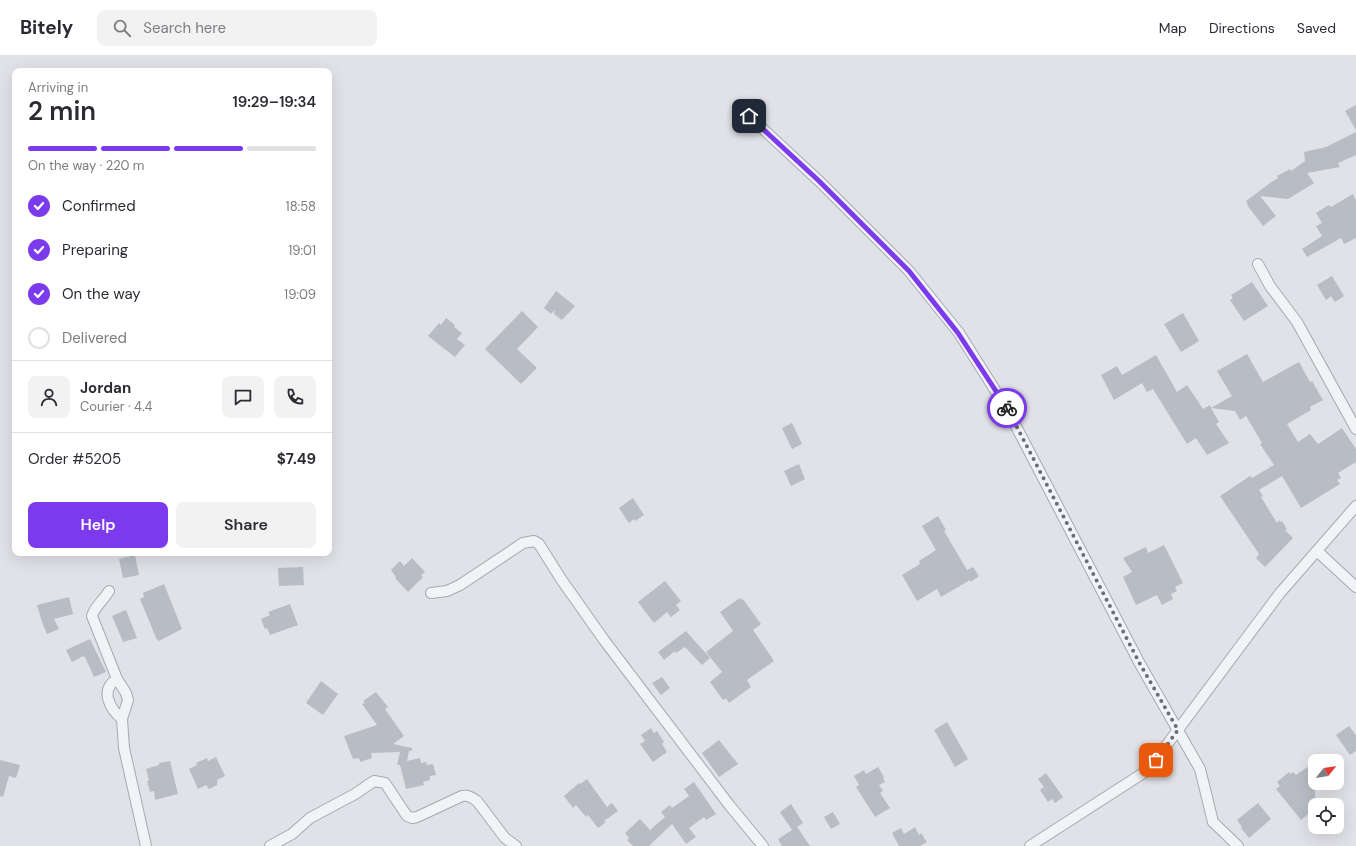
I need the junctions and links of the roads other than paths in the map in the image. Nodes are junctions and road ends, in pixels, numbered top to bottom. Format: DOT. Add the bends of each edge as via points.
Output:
graph roads {
  1 [pos="749,116"];
  2 [pos="1258,264"];
  3 [pos="1356,429"];
  4 [pos="1356,506"];
  5 [pos="1317,551"];
  6 [pos="1356,587"];
  7 [pos="109,591"];
  8 [pos="431,593"];
  9 [pos="117,679"];
  10 [pos="122,719"];
  11 [pos="1178,730"];
  12 [pos="146,846"];
  13 [pos="270,846"];
  14 [pos="516,846"];
  15 [pos="762,846"];
  16 [pos="1030,846"];
  17 [pos="1238,846"];
  1 -- 11 [label="street" via="819,181 909,271 958,333 1007,409 1140,664"];
  2 -- 3 [label="street" via="1270,286 1297,322"];
  4 -- 5 [label="street"];
  5 -- 6 [label="street"];
  5 -- 11 [label="street" via="1280,593"];
  7 -- 9 [label="street" via="103,601 94,608 92,616"];
  8 -- 15 [label="street" via="447,591 460,585 523,542 534,541 539,544 604,640"];
  9 -- 10 [label="street" via="128,700"];
  9 -- 10 [label="street" via="109,687 108,700"];
  10 -- 12 [label="street" via="124,748"];
  11 -- 16 [label="street" via="1148,770"];
  11 -- 17 [label="street" via="1200,769 1213,822"];
  13 -- 14 [label="street" via="292,834 310,818 374,781 385,783 407,816 412,818 462,796 472,797 505,838"];
}
